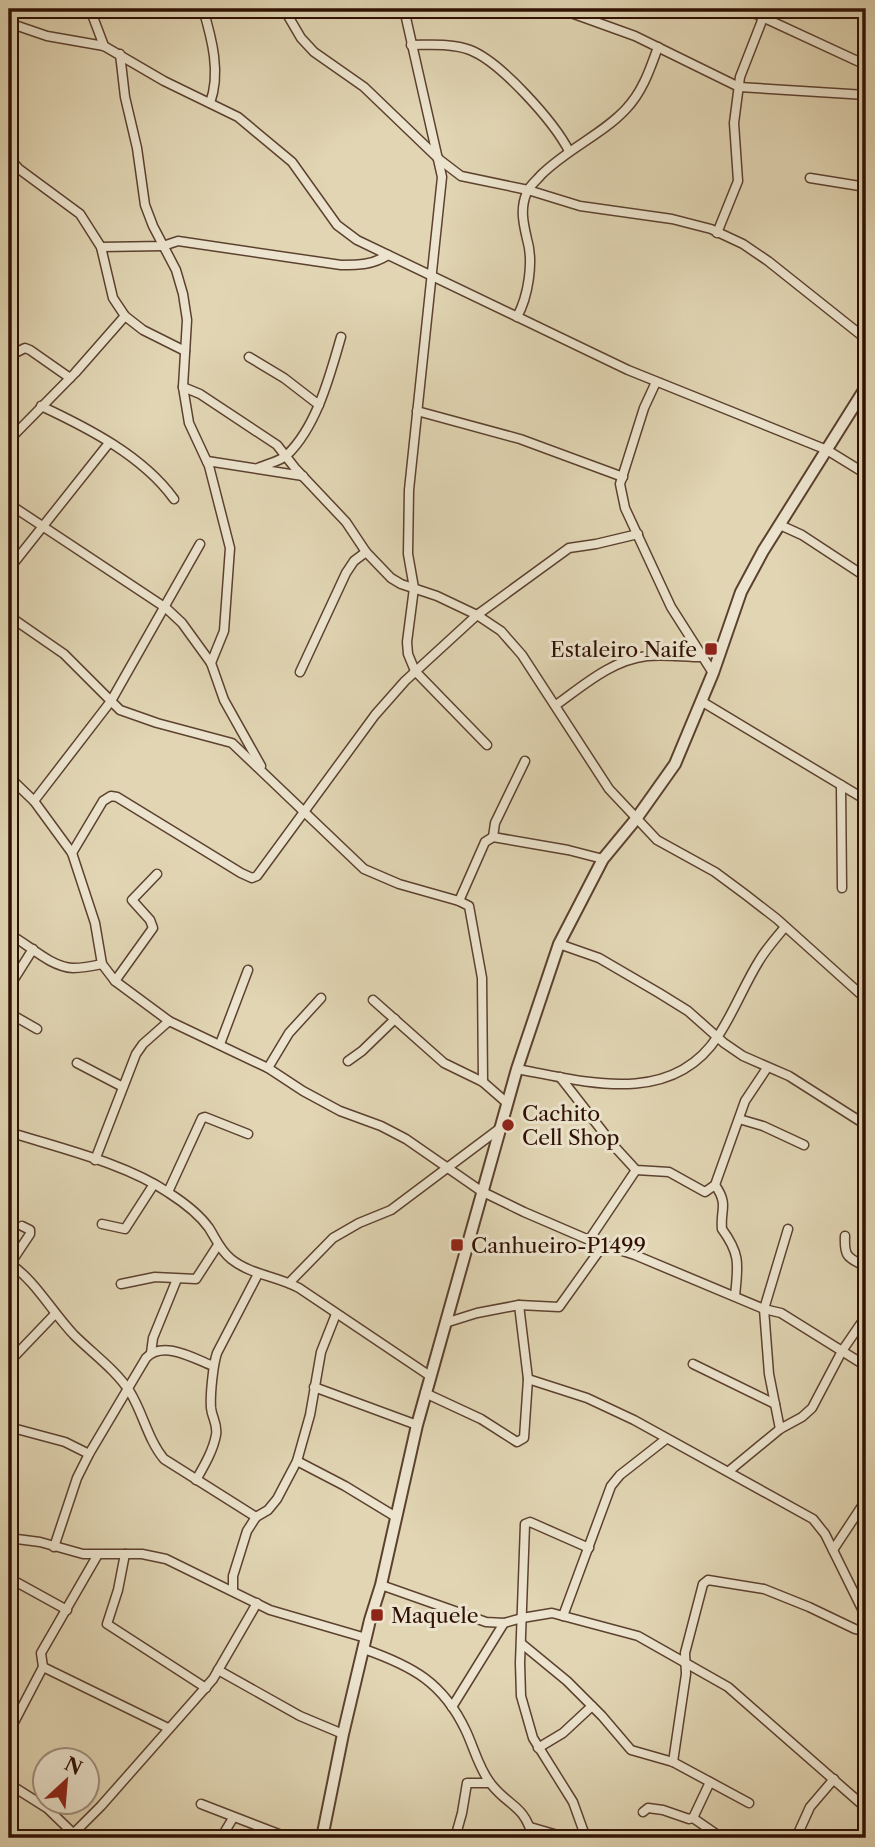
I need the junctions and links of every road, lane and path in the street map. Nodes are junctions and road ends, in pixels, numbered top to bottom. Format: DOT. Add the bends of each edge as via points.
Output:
graph roads {
  1 [pos="90,9"];
  2 [pos="203,9"];
  3 [pos="285,9"];
  4 [pos="404,9"];
  5 [pos="560,9"];
  6 [pos="745,9"];
  7 [pos="763,18"];
  8 [pos="9,23"];
  9 [pos="411,45"];
  10 [pos="104,46"];
  11 [pos="658,47"];
  12 [pos="120,54"];
  13 [pos="866,65"];
  14 [pos="739,87"];
  15 [pos="866,95"];
  16 [pos="210,103"];
  17 [pos="569,150"];
  18 [pos="9,158"];
  19 [pos="440,160"];
  20 [pos="810,178"];
  21 [pos="866,187"];
  22 [pos="528,190"];
  23 [pos="717,233"];
  24 [pos="163,246"];
  25 [pos="101,247"];
  26 [pos="388,255"];
  27 [pos="432,275"];
  28 [pos="125,316"];
  29 [pos="517,317"];
  30 [pos="341,337"];
  31 [pos="866,338"];
  32 [pos="185,351"];
  33 [pos="9,356"];
  34 [pos="249,357"];
  35 [pos="70,378"];
  36 [pos="656,382"];
  37 [pos="183,387"];
  38 [pos="866,387"];
  39 [pos="318,405"];
  40 [pos="41,406"];
  41 [pos="417,411"];
  42 [pos="9,440"];
  43 [pos="109,443"];
  44 [pos="827,450"];
  45 [pos="286,457"];
  46 [pos="207,461"];
  47 [pos="258,468"];
  48 [pos="866,474"];
  49 [pos="303,477"];
  50 [pos="622,477"];
  51 [pos="174,499"];
  52 [pos="9,504"];
  53 [pos="780,525"];
  54 [pos="44,526"];
  55 [pos="638,534"];
  56 [pos="200,544"];
  57 [pos="366,552"];
  58 [pos="9,569"];
  59 [pos="866,577"];
  60 [pos="414,588"];
  61 [pos="166,608"];
  62 [pos="477,615"];
  63 [pos="9,616"];
  64 [pos="702,657"];
  65 [pos="211,663"];
  66 [pos="415,671"];
  67 [pos="300,672"];
  68 [pos="713,673"];
  69 [pos="111,701"];
  70 [pos="701,701"];
  71 [pos="556,705"];
  72 [pos="487,745"];
  73 [pos="525,761"];
  74 [pos="263,771"];
  75 [pos="9,777"];
  76 [pos="841,785"];
  77 [pos="866,800"];
  78 [pos="34,801"];
  79 [pos="304,810"];
  80 [pos="636,819"];
  81 [pos="493,836"];
  82 [pos="72,853"];
  83 [pos="603,859"];
  84 [pos="157,874"];
  85 [pos="842,888"];
  86 [pos="459,901"];
  87 [pos="785,927"];
  88 [pos="9,934"];
  89 [pos="559,944"];
  90 [pos="33,949"];
  91 [pos="102,964"];
  92 [pos="248,970"];
  93 [pos="115,981"];
  94 [pos="9,987"];
  95 [pos="321,998"];
  96 [pos="866,999"];
  97 [pos="373,1000"];
  98 [pos="9,1013"];
  99 [pos="396,1019"];
  100 [pos="169,1021"];
  101 [pos="37,1029"];
  102 [pos="718,1037"];
  103 [pos="220,1044"];
  104 [pos="348,1061"];
  105 [pos="77,1063"];
  106 [pos="268,1068"];
  107 [pos="767,1068"];
  108 [pos="517,1069"];
  109 [pos="560,1077"];
  110 [pos="483,1082"];
  111 [pos="123,1087"];
  112 [pos="507,1103"];
  113 [pos="739,1119"];
  114 [pos="866,1125"];
  115 [pos="499,1129"];
  116 [pos="11,1132"];
  117 [pos="248,1134"];
  118 [pos="804,1145"];
  119 [pos="9,1146"];
  120 [pos="95,1160"];
  121 [pos="447,1169"];
  122 [pos="636,1170"];
  123 [pos="154,1184"];
  124 [pos="715,1185"];
  125 [pos="481,1191"];
  126 [pos="168,1192"];
  127 [pos="102,1224"];
  128 [pos="22,1226"];
  129 [pos="788,1229"];
  130 [pos="845,1237"];
  131 [pos="589,1240"];
  132 [pos="604,1244"];
  133 [pos="218,1245"];
  134 [pos="10,1264"];
  135 [pos="866,1267"];
  136 [pos="258,1274"];
  137 [pos="177,1279"];
  138 [pos="289,1283"];
  139 [pos="121,1284"];
  140 [pos="735,1296"];
  141 [pos="519,1306"];
  142 [pos="764,1309"];
  143 [pos="55,1314"];
  144 [pos="336,1314"];
  145 [pos="866,1316"];
  146 [pos="445,1323"];
  147 [pos="842,1351"];
  148 [pos="151,1353"];
  149 [pos="9,1362"];
  150 [pos="693,1364"];
  151 [pos="213,1366"];
  152 [pos="866,1366"];
  153 [pos="430,1376"];
  154 [pos="528,1379"];
  155 [pos="314,1387"];
  156 [pos="128,1389"];
  157 [pos="425,1393"];
  158 [pos="775,1404"];
  159 [pos="416,1425"];
  160 [pos="9,1427"];
  161 [pos="780,1429"];
  162 [pos="666,1439"];
  163 [pos="89,1454"];
  164 [pos="297,1461"];
  165 [pos="730,1471"];
  166 [pos="197,1480"];
  167 [pos="866,1500"];
  168 [pos="256,1517"];
  169 [pos="396,1517"];
  170 [pos="9,1538"];
  171 [pos="54,1547"];
  172 [pos="589,1548"];
  173 [pos="832,1550"];
  174 [pos="125,1554"];
  175 [pos="97,1556"];
  176 [pos="9,1578"];
  177 [pos="381,1586"];
  178 [pos="233,1590"];
  179 [pos="257,1603"];
  180 [pos="67,1610"];
  181 [pos="563,1616"];
  182 [pos="866,1617"];
  183 [pos="522,1618"];
  184 [pos="504,1623"];
  185 [pos="866,1632"];
  186 [pos="365,1644"];
  187 [pos="522,1644"];
  188 [pos="685,1664"];
  189 [pos="43,1667"];
  190 [pos="218,1670"];
  191 [pos="206,1688"];
  192 [pos="592,1706"];
  193 [pos="452,1707"];
  194 [pos="168,1728"];
  195 [pos="9,1732"];
  196 [pos="343,1734"];
  197 [pos="538,1748"];
  198 [pos="673,1762"];
  199 [pos="834,1779"];
  200 [pos="710,1782"];
  201 [pos="490,1783"];
  202 [pos="9,1784"];
  203 [pos="749,1802"];
  204 [pos="201,1804"];
  205 [pos="866,1808"];
  206 [pos="643,1812"];
  207 [pos="233,1818"];
  208 [pos="693,1818"];
  209 [pos="530,1827"];
  210 [pos="74,1837"];
  211 [pos="221,1838"];
  212 [pos="289,1838"];
  213 [pos="322,1838"];
  214 [pos="455,1838"];
  215 [pos="533,1838"];
  216 [pos="568,1838"];
  217 [pos="586,1838"];
  218 [pos="722,1838"];
  219 [pos="796,1838"];
  1 -- 10 [label="street"];
  2 -- 16 [label="street" via="216,74"];
  3 -- 19 [label="street" via="314,52 364,87"];
  4 -- 9 [label="street"];
  5 -- 11 [label="street"];
  6 -- 7 [label="street"];
  7 -- 13 [label="street"];
  7 -- 14 [label="street"];
  8 -- 10 [label="street" via="47,36"];
  9 -- 17 [label="street" via="462,48 484,58 540,110"];
  9 -- 19 [label="street"];
  10 -- 12 [label="street"];
  11 -- 14 [label="street"];
  11 -- 17 [label="street" via="640,91 625,110"];
  12 -- 16 [label="street"];
  12 -- 24 [label="street" via="145,205"];
  14 -- 15 [label="street"];
  14 -- 23 [label="street" via="734,123 738,181"];
  16 -- 26 [label="street" via="238,117 292,162 345,232"];
  17 -- 22 [label="street"];
  18 -- 25 [label="street" via="80,214"];
  19 -- 22 [label="street" via="461,176"];
  19 -- 27 [label="street"];
  20 -- 21 [label="street"];
  22 -- 23 [label="street" via="580,206 672,219"];
  22 -- 29 [label="street" via="522,211 528,240 528,282"];
  23 -- 31 [label="street" via="768,261"];
  24 -- 25 [label="street"];
  24 -- 26 [label="street" via="178,241 341,265 365,265"];
  24 -- 32 [label="street" via="183,294"];
  25 -- 28 [label="street" via="113,299"];
  26 -- 27 [label="street"];
  27 -- 29 [label="street"];
  27 -- 41 [label="street"];
  28 -- 32 [label="street"];
  28 -- 35 [label="street"];
  29 -- 36 [label="street"];
  30 -- 39 [label="street"];
  32 -- 37 [label="street"];
  33 -- 35 [label="street" via="25,348"];
  34 -- 39 [label="street"];
  35 -- 40 [label="street"];
  36 -- 44 [label="street"];
  36 -- 50 [label="street"];
  37 -- 45 [label="street" via="241,420 277,445"];
  37 -- 46 [label="street" via="189,423"];
  38 -- 44 [label="street"];
  39 -- 45 [label="street"];
  40 -- 42 [label="street"];
  40 -- 43 [label="street"];
  41 -- 50 [label="street" via="520,439"];
  41 -- 60 [label="street" via="409,490 408,554"];
  43 -- 51 [label="street" via="146,468"];
  43 -- 54 [label="street"];
  44 -- 48 [label="street"];
  44 -- 53 [label="street"];
  45 -- 47 [label="street"];
  45 -- 49 [label="street"];
  46 -- 47 [label="street"];
  46 -- 65 [label="street" via="230,548 224,631"];
  47 -- 49 [label="street"];
  49 -- 57 [label="street"];
  50 -- 55 [label="street" via="625,508"];
  52 -- 54 [label="street"];
  53 -- 59 [label="street"];
  53 -- 68 [label="street" via="741,592"];
  54 -- 58 [label="street"];
  54 -- 61 [label="street"];
  55 -- 62 [label="street" via="569,548"];
  55 -- 64 [label="street" via="671,607"];
  56 -- 61 [label="street"];
  57 -- 60 [label="street" via="391,578"];
  57 -- 67 [label="street" via="346,573"];
  60 -- 62 [label="street"];
  60 -- 66 [label="street" via="407,642"];
  61 -- 65 [label="street"];
  61 -- 69 [label="street"];
  62 -- 66 [label="street"];
  62 -- 71 [label="street" via="501,631 523,655"];
  63 -- 69 [label="street" via="64,654"];
  64 -- 68 [label="street"];
  64 -- 71 [label="street" via="649,655 629,660 601,672"];
  65 -- 74 [label="street" via="224,700"];
  66 -- 72 [label="street"];
  66 -- 79 [label="street" via="375,715"];
  68 -- 70 [label="street"];
  69 -- 74 [label="street" via="135,716 232,743"];
  69 -- 78 [label="street"];
  70 -- 76 [label="street"];
  70 -- 80 [label="street" via="675,765"];
  71 -- 80 [label="street" via="609,789"];
  73 -- 81 [label="street"];
  74 -- 79 [label="street"];
  75 -- 78 [label="street"];
  76 -- 77 [label="street"];
  76 -- 85 [label="street"];
  78 -- 82 [label="street"];
  79 -- 82 [label="street" via="252,878 111,796 103,801"];
  79 -- 86 [label="street" via="364,869"];
  80 -- 83 [label="street"];
  80 -- 87 [label="street" via="657,840 715,872"];
  81 -- 83 [label="street"];
  81 -- 86 [label="street" via="485,842"];
  82 -- 91 [label="street" via="95,923"];
  83 -- 89 [label="street"];
  84 -- 93 [label="street" via="132,900 153,928"];
  86 -- 110 [label="street" via="470,906 482,978"];
  87 -- 96 [label="street"];
  87 -- 102 [label="street" via="761,958"];
  88 -- 90 [label="street"];
  89 -- 102 [label="street" via="599,958 688,1011"];
  89 -- 108 [label="street"];
  90 -- 91 [label="street" via="66,967"];
  90 -- 94 [label="street"];
  91 -- 93 [label="street"];
  92 -- 103 [label="street"];
  93 -- 100 [label="street"];
  95 -- 106 [label="street" via="289,1033"];
  97 -- 99 [label="street"];
  98 -- 101 [label="street"];
  99 -- 104 [label="street"];
  99 -- 110 [label="street" via="444,1063"];
  100 -- 103 [label="street"];
  100 -- 111 [label="street" via="136,1054"];
  102 -- 107 [label="street"];
  102 -- 109 [label="street" via="684,1071 642,1085"];
  103 -- 106 [label="street"];
  105 -- 111 [label="street"];
  106 -- 121 [label="street" via="340,1111 406,1139"];
  107 -- 113 [label="street"];
  107 -- 114 [label="street" via="789,1076"];
  108 -- 109 [label="street"];
  108 -- 112 [label="street"];
  109 -- 122 [label="street"];
  110 -- 112 [label="street"];
  111 -- 120 [label="street"];
  112 -- 115 [label="street"];
  113 -- 118 [label="street"];
  113 -- 124 [label="street"];
  115 -- 121 [label="street"];
  115 -- 125 [label="street"];
  116 -- 119 [label="street"];
  116 -- 120 [label="street"];
  117 -- 126 [label="street" via="202,1118"];
  120 -- 123 [label="street"];
  121 -- 125 [label="street"];
  121 -- 138 [label="street" via="391,1210 333,1238"];
  122 -- 124 [label="street" via="669,1172 705,1192"];
  122 -- 131 [label="street"];
  123 -- 126 [label="street"];
  123 -- 127 [label="street" via="125,1229"];
  124 -- 140 [label="street" via="723,1197 722,1229 737,1254"];
  125 -- 131 [label="street"];
  125 -- 146 [label="street"];
  126 -- 133 [label="street" via="208,1227"];
  128 -- 134 [label="street" via="30,1234"];
  129 -- 142 [label="street"];
  130 -- 135 [label="street" via="844,1252"];
  131 -- 132 [label="street"];
  132 -- 140 [label="street"];
  132 -- 141 [label="street" via="559,1307"];
  133 -- 136 [label="street"];
  133 -- 137 [label="street" via="196,1279"];
  134 -- 143 [label="street"];
  136 -- 138 [label="street"];
  136 -- 151 [label="street"];
  137 -- 139 [label="street" via="155,1277"];
  137 -- 148 [label="street"];
  138 -- 144 [label="street"];
  140 -- 142 [label="street"];
  141 -- 146 [label="street"];
  141 -- 154 [label="street"];
  142 -- 147 [label="street" via="781,1313"];
  142 -- 158 [label="street"];
  143 -- 149 [label="street"];
  143 -- 156 [label="street"];
  144 -- 153 [label="street"];
  144 -- 155 [label="street"];
  145 -- 147 [label="street"];
  146 -- 153 [label="street"];
  147 -- 152 [label="street"];
  147 -- 161 [label="street" via="812,1408"];
  148 -- 151 [label="street" via="163,1349"];
  148 -- 156 [label="street"];
  150 -- 158 [label="street"];
  151 -- 166 [label="street" via="212,1412 217,1433"];
  153 -- 157 [label="street"];
  154 -- 157 [label="street" via="524,1438 517,1442"];
  154 -- 162 [label="street" via="587,1398"];
  155 -- 159 [label="street"];
  155 -- 164 [label="street"];
  156 -- 163 [label="street"];
  156 -- 166 [label="street" via="157,1450"];
  157 -- 159 [label="street"];
  158 -- 161 [label="street"];
  159 -- 169 [label="street"];
  160 -- 163 [label="street" via="65,1442"];
  161 -- 165 [label="street"];
  162 -- 165 [label="street"];
  162 -- 172 [label="street" via="615,1480"];
  163 -- 171 [label="street"];
  164 -- 168 [label="street" via="277,1499"];
  164 -- 169 [label="street"];
  165 -- 173 [label="street" via="813,1519"];
  166 -- 168 [label="street"];
  167 -- 173 [label="street"];
  168 -- 178 [label="street" via="239,1551"];
  169 -- 177 [label="street"];
  170 -- 171 [label="street"];
  171 -- 175 [label="street"];
  172 -- 181 [label="street"];
  172 -- 183 [label="street" via="530,1522 525,1524"];
  173 -- 182 [label="street"];
  174 -- 175 [label="street"];
  174 -- 178 [label="street" via="166,1559"];
  174 -- 191 [label="street" via="107,1625"];
  175 -- 180 [label="street"];
  176 -- 180 [label="street"];
  177 -- 184 [label="street" via="486,1622"];
  177 -- 186 [label="street"];
  178 -- 179 [label="street"];
  179 -- 186 [label="street"];
  179 -- 190 [label="street"];
  180 -- 189 [label="street" via="41,1653"];
  181 -- 183 [label="street" via="552,1613"];
  181 -- 188 [label="street" via="638,1636"];
  183 -- 184 [label="street"];
  183 -- 187 [label="street"];
  184 -- 193 [label="street"];
  185 -- 188 [label="street" via="764,1589 708,1580 693,1620"];
  186 -- 193 [label="street" via="432,1682"];
  186 -- 196 [label="street"];
  187 -- 192 [label="street"];
  187 -- 197 [label="street" via="519,1681"];
  188 -- 198 [label="street"];
  188 -- 199 [label="street" via="728,1687"];
  189 -- 194 [label="street"];
  189 -- 195 [label="street"];
  190 -- 191 [label="street"];
  190 -- 196 [label="street" via="300,1716"];
  191 -- 194 [label="street"];
  192 -- 197 [label="street"];
  192 -- 198 [label="street" via="631,1750"];
  193 -- 201 [label="street"];
  194 -- 210 [label="street"];
  196 -- 213 [label="street"];
  197 -- 217 [label="street" via="573,1802"];
  198 -- 200 [label="street"];
  199 -- 205 [label="street"];
  199 -- 219 [label="street" via="810,1807"];
  200 -- 203 [label="street"];
  200 -- 208 [label="street"];
  201 -- 209 [label="street" via="522,1812"];
  201 -- 214 [label="street" via="467,1783"];
  202 -- 210 [label="street" via="47,1808"];
  204 -- 207 [label="street"];
  206 -- 208 [label="street" via="648,1808"];
  207 -- 211 [label="street"];
  207 -- 212 [label="street"];
  208 -- 218 [label="street"];
  209 -- 215 [label="street"];
  209 -- 216 [label="street"];
}
